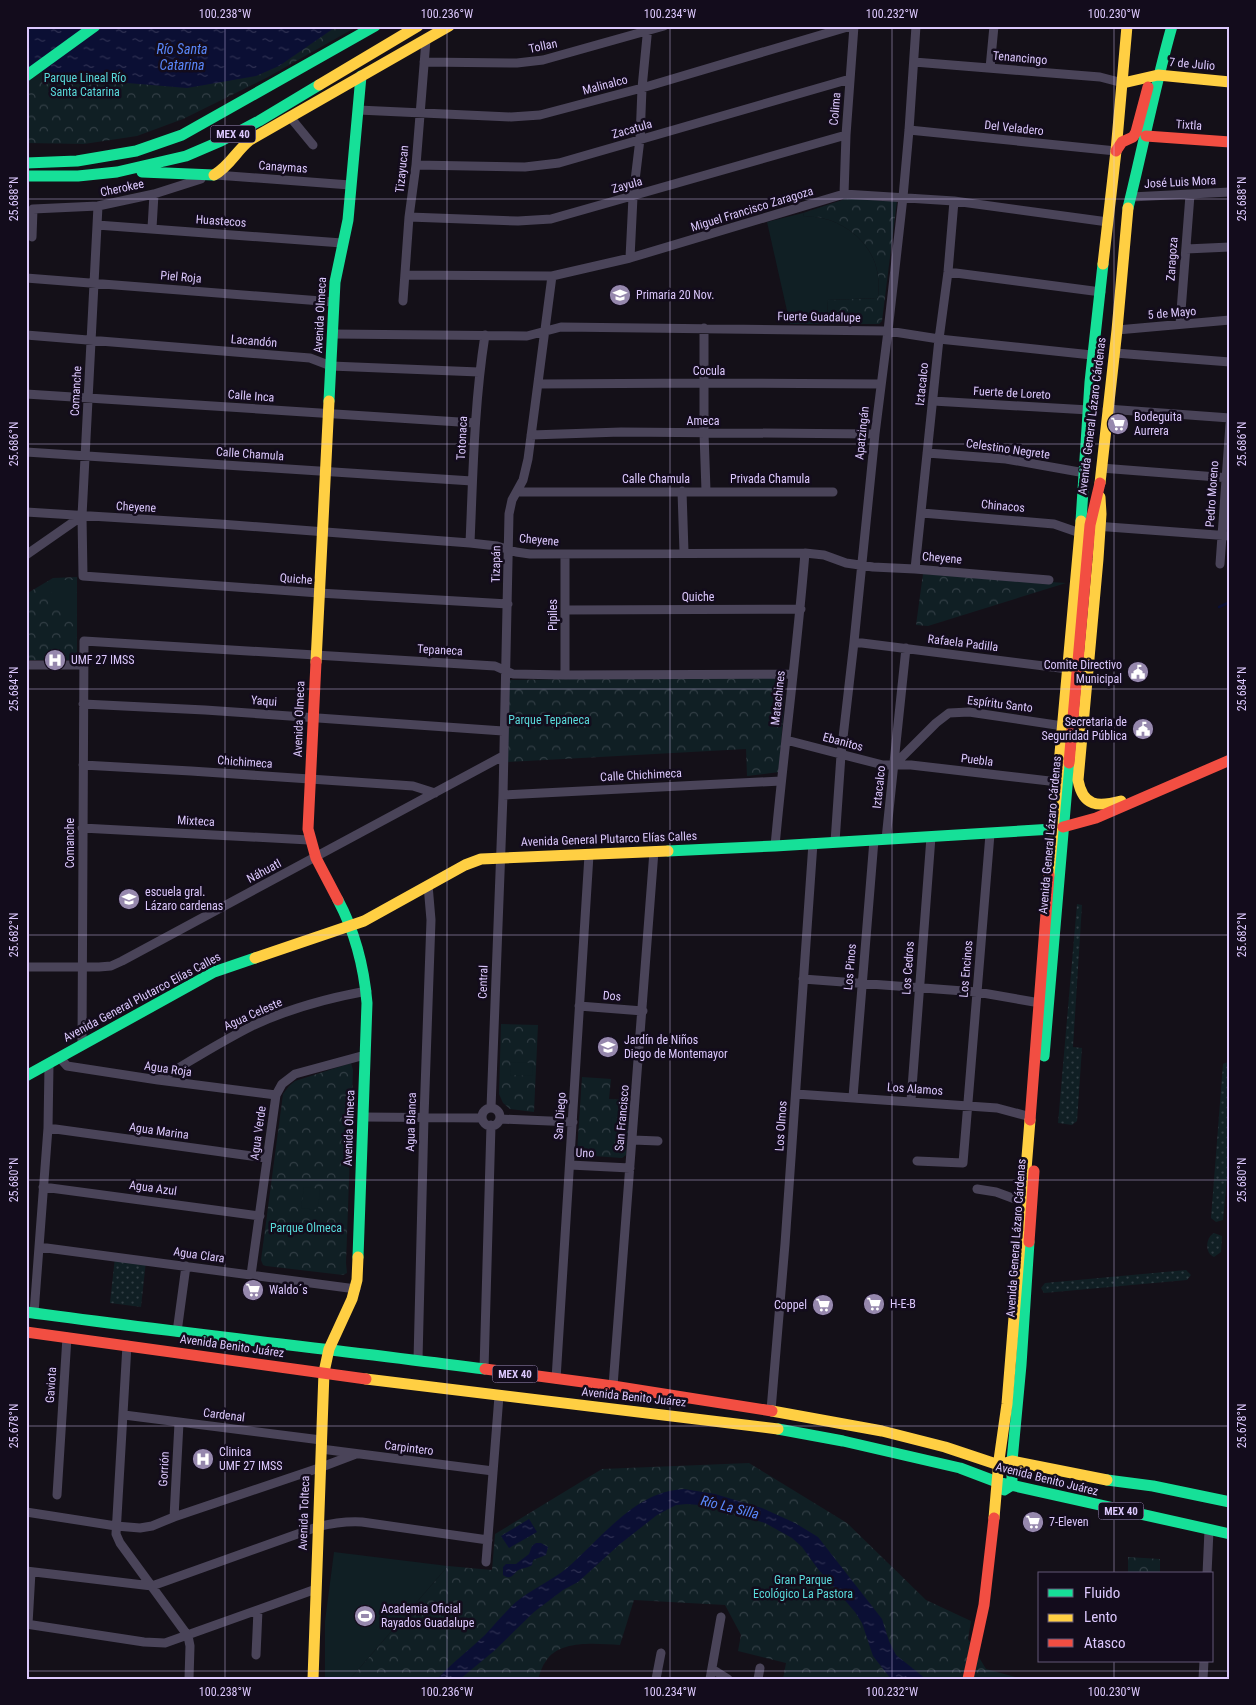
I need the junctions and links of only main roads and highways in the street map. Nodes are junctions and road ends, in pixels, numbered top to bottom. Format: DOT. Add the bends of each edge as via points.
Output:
graph roads {
  1 [pos="95,26"];
  2 [pos="375,26"];
  3 [pos="418,26"];
  4 [pos="449,26"];
  5 [pos="1127,26"];
  6 [pos="1172,26"];
  7 [pos="1158,75"];
  8 [pos="26,76"];
  9 [pos="361,76"];
  10 [pos="1230,82"];
  11 [pos="1123,83"];
  12 [pos="309,91"];
  13 [pos="235,106"];
  14 [pos="1146,136"];
  15 [pos="1230,142"];
  16 [pos="1116,151"];
  17 [pos="26,163"];
  18 [pos="117,172"];
  19 [pos="26,176"];
  20 [pos="1090,382"];
  21 [pos="1110,382"];
  22 [pos="1086,443"];
  23 [pos="1104,444"];
  24 [pos="1095,526"];
  25 [pos="1089,648"];
  26 [pos="1078,658"];
  27 [pos="1084,716"];
  28 [pos="1068,728"];
  29 [pos="1230,760"];
  30 [pos="1159,789"];
  31 [pos="1084,822"];
  32 [pos="1059,828"];
  33 [pos="350,926"];
  34 [pos="1055,935"];
  35 [pos="26,1076"];
  36 [pos="1021,1225"];
  37 [pos="1028,1257"];
  38 [pos="30,1312"];
  39 [pos="26,1332"];
  40 [pos="329,1349"];
  41 [pos="324,1372"];
  42 [pos="771,1410"];
  43 [pos="729,1422"];
  44 [pos="1012,1462"];
  45 [pos="999,1464"];
  46 [pos="1012,1485"];
  47 [pos="997,1488"];
  48 [pos="1230,1502"];
  49 [pos="1230,1534"];
  50 [pos="968,1677"];
  51 [pos="313,1679"];
  1 -- 8 [label="main road"];
  2 -- 13 [label="main road, MEX 40"];
  3 -- 12 [label="main road, MEX 40"];
  4 -- 9 [label="main road"];
  5 -- 11 [label="main road, Avenida General Lázaro Cárdenas"];
  6 -- 7 [label="main road, Avenida General Lázaro Cárdenas"];
  7 -- 10 [label="main road, 7 de Julio"];
  7 -- 11 [label="main road, 7 de Julio"];
  7 -- 14 [label="main road, Avenida General Lázaro Cárdenas"];
  7 -- 16 [label="main road" via="1147,90 1136,132"];
  9 -- 18 [label="main road" via="242,146 231,164 214,175"];
  9 -- 33 [label="main road, Avenida Olmeca" via="348,220 337,269 334,302 309,840"];
  11 -- 16 [label="main road, Avenida General Lázaro Cárdenas"];
  12 -- 13 [label="main road"];
  12 -- 18 [label="main road, MEX 40" via="259,121 186,156"];
  13 -- 17 [label="main road, MEX 40" via="182,135 136,151 77,162"];
  14 -- 15 [label="main road, Tixtla"];
  14 -- 21 [label="main road, Avenida General Lázaro Cárdenas" via="1126,216"];
  16 -- 20 [label="main road, Avenida General Lázaro Cárdenas"];
  18 -- 19 [label="main road, MEX 40"];
  20 -- 21 [label="main road" via="1097,375"];
  20 -- 22 [label="main road, Avenida General Lázaro Cárdenas"];
  21 -- 23 [label="main road, Avenida General Lázaro Cárdenas"];
  22 -- 23 [label="main road" via="1092,448"];
  22 -- 28 [label="main road, Avenida General Lázaro Cárdenas" via="1068,669"];
  23 -- 24 [label="main road, Avenida General Lázaro Cárdenas" via="1099,488 1101,514"];
  24 -- 25 [label="main road"];
  24 -- 26 [label="main road, Avenida General Lázaro Cárdenas"];
  25 -- 26 [label="main road"];
  25 -- 27 [label="main road"];
  26 -- 28 [label="main road, Avenida General Lázaro Cárdenas"];
  27 -- 28 [label="main road"];
  27 -- 30 [label="main road" via="1078,780 1086,800 1092,804 1107,804"];
  28 -- 32 [label="main road, Avenida General Lázaro Cárdenas"];
  28 -- 32 [label="main road, Avenida General Lázaro Cárdenas" via="1058,782"];
  29 -- 30 [label="main road, Avenida General Plutarco Elías Calles"];
  30 -- 31 [label="main road, Avenida General Plutarco Elías Calles"];
  31 -- 32 [label="main road, Avenida General Plutarco Elías Calles"];
  31 -- 34 [label="main road" via="1071,842 1064,901"];
  32 -- 33 [label="main road, Avenida General Plutarco Elías Calles" via="813,844 499,858 472,862"];
  32 -- 34 [label="main road, Avenida General Lázaro Cárdenas"];
  32 -- 36 [label="main road, Avenida General Lázaro Cárdenas"];
  33 -- 35 [label="main road, Avenida General Plutarco Elías Calles" via="214,972"];
  33 -- 40 [label="main road, Avenida Olmeca" via="367,991 358,1268 356,1289"];
  34 -- 37 [label="main road, Avenida General Lázaro Cárdenas"];
  36 -- 37 [label="main road" via="1022,1220"];
  36 -- 45 [label="main road, Avenida General Lázaro Cárdenas"];
  37 -- 44 [label="main road, Avenida General Lázaro Cárdenas"];
  38 -- 40 [label="main road, Avenida Benito Juárez / MEX 40"];
  39 -- 41 [label="main road, Avenida Benito Juárez / MEX 40"];
  40 -- 41 [label="main road, Avenida Tolteca"];
  40 -- 42 [label="main road, Avenida Benito Juárez / MEX 40"];
  41 -- 43 [label="main road, Avenida Benito Juárez / MEX 40" via="384,1382"];
  41 -- 51 [label="main road, Avenida Tolteca"];
  42 -- 43 [label="main road"];
  42 -- 45 [label="main road, Avenida Benito Juárez / MEX 40" via="912,1438"];
  43 -- 47 [label="main road, Avenida Benito Juárez / MEX 40" via="788,1430 960,1468"];
  44 -- 45 [label="main road, Avenida Benito Juárez / MEX 40"];
  44 -- 46 [label="main road, Avenida General Lázaro Cárdenas"];
  44 -- 48 [label="main road, Avenida Benito Juárez / MEX 40" via="1096,1480"];
  45 -- 47 [label="main road, Avenida General Lázaro Cárdenas"];
  46 -- 47 [label="main road, Avenida Benito Juárez / MEX 40"];
  46 -- 49 [label="main road, Avenida Benito Juárez / MEX 40"];
  47 -- 50 [label="main road, Avenida General Lázaro Cárdenas" via="983,1618"];
}
